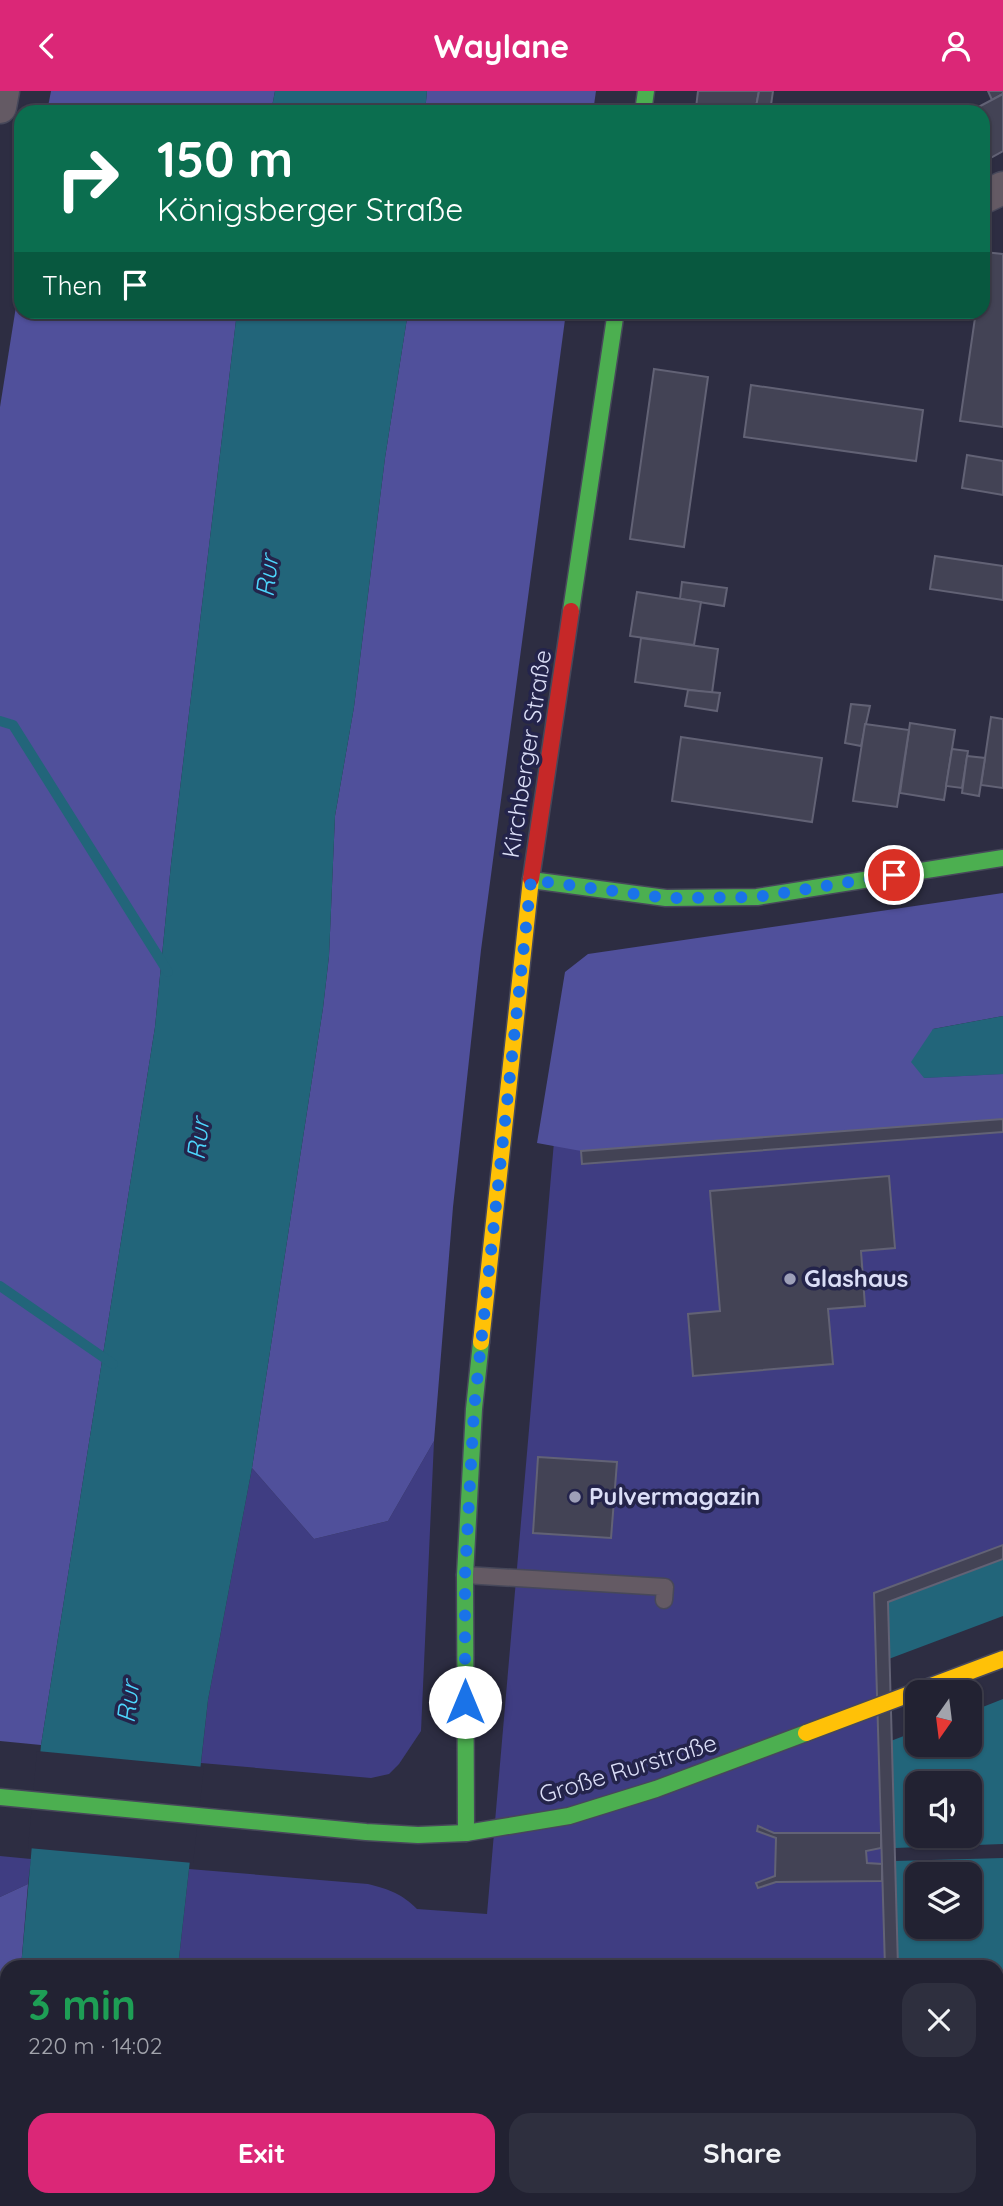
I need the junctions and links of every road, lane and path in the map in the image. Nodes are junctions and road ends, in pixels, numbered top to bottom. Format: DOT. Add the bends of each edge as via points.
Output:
graph roads {
  1 [pos="3,91"];
  2 [pos="0,107"];
  3 [pos="615,319"];
  4 [pos="1003,858"];
  5 [pos="531,880"];
  6 [pos="465,1575"];
  7 [pos="664,1600"];
  8 [pos="1003,1659"];
  9 [pos="0,1797"];
  10 [pos="466,1833"];
  1 -- 2 [label="street"];
  3 -- 5 [label="main road, Kirchberger Straße"];
  4 -- 5 [label="main road" via="757,897 666,898"];
  5 -- 6 [label="main road, Kirchberger Straße" via="474,1409"];
  6 -- 7 [label="lane" via="664,1587"];
  6 -- 10 [label="main road, Kirchberger Straße"];
  8 -- 10 [label="main road, Große Rurstraße" via="656,1789 580,1811"];
  9 -- 10 [label="main road, Große Rurstraße" via="366,1832"];
}
